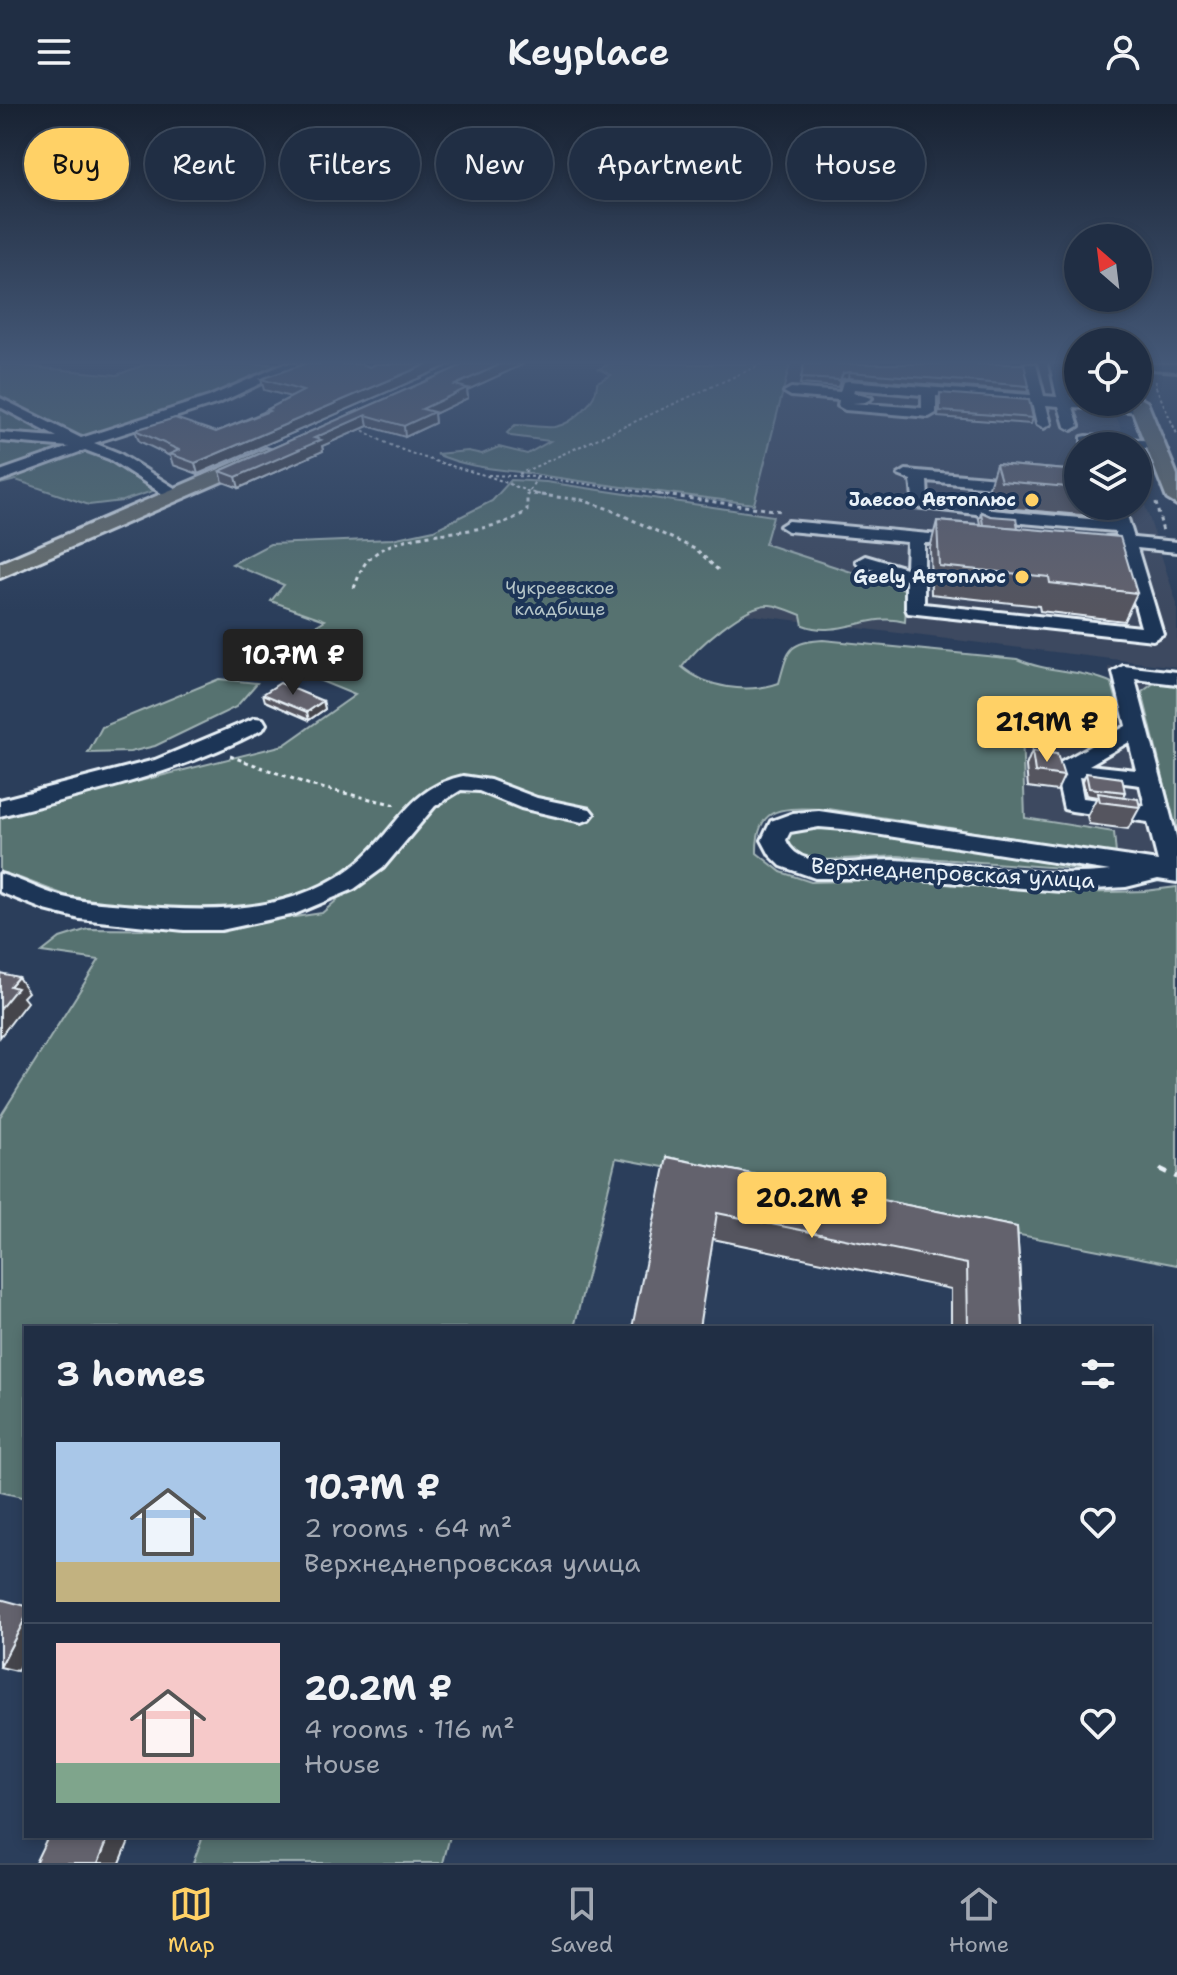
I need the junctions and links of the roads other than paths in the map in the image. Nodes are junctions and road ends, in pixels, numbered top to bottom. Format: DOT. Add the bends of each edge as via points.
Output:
graph roads {
  1 [pos="79,446"];
  2 [pos="89,446"];
  3 [pos="1155,446"];
  4 [pos="1169,446"];
  5 [pos="285,447"];
  6 [pos="1177,467"];
  7 [pos="0,476"];
  8 [pos="948,479"];
  9 [pos="977,481"];
  10 [pos="1064,489"];
  11 [pos="175,495"];
  12 [pos="1177,499"];
  13 [pos="949,507"];
  14 [pos="980,510"];
  15 [pos="872,519"];
  16 [pos="1120,520"];
  17 [pos="786,526"];
  18 [pos="980,529"];
  19 [pos="946,541"];
  20 [pos="1127,542"];
  21 [pos="915,545"];
  22 [pos="1177,547"];
  23 [pos="1099,555"];
  24 [pos="865,561"];
  25 [pos="0,571"];
  26 [pos="915,577"];
  27 [pos="1177,678"];
  28 [pos="255,724"];
  29 [pos="1137,728"];
  30 [pos="1066,769"];
  31 [pos="1150,779"];
  32 [pos="0,808"];
  33 [pos="582,814"];
  34 [pos="1160,816"];
  35 [pos="1169,872"];
  36 [pos="0,883"];
  1 -- 7 [label="street"];
  2 -- 11 [label="street"];
  3 -- 12 [label="main road"];
  4 -- 6 [label="main road"];
  5 -- 11 [label="main road"];
  8 -- 9 [label="street"];
  8 -- 13 [label="street"];
  8 -- 13 [label="street" via="913,476 920,504"];
  9 -- 10 [label="street"];
  9 -- 14 [label="street"];
  11 -- 25 [label="main road"];
  13 -- 14 [label="street"];
  13 -- 15 [label="street" via="951,526"];
  14 -- 20 [label="street"];
  16 -- 20 [label="street"];
  17 -- 21 [label="street"];
  18 -- 20 [label="street"];
  19 -- 21 [label="street"];
  20 -- 22 [label="street"];
  20 -- 23 [label="street"];
  20 -- 26 [label="street" via="1153,634 915,609"];
  21 -- 26 [label="street"];
  24 -- 26 [label="street"];
  27 -- 29 [label="street" via="1123,672"];
  28 -- 32 [label="street" via="204,750"];
  29 -- 30 [label="street"];
  29 -- 31 [label="street"];
  30 -- 31 [label="street"];
  30 -- 34 [label="street" via="1072,804"];
  31 -- 34 [label="street"];
  33 -- 36 [label="street" via="531,804 478,783 455,784 433,795 375,862 345,884 231,918 201,921 95,911 62,906"];
  34 -- 35 [label="street"];
  35 -- 35 [label="street, Верхнеднепровская улица" via="861,822 793,821 780,827 774,840 789,861 823,869 1058,881 1125,881"];
}
